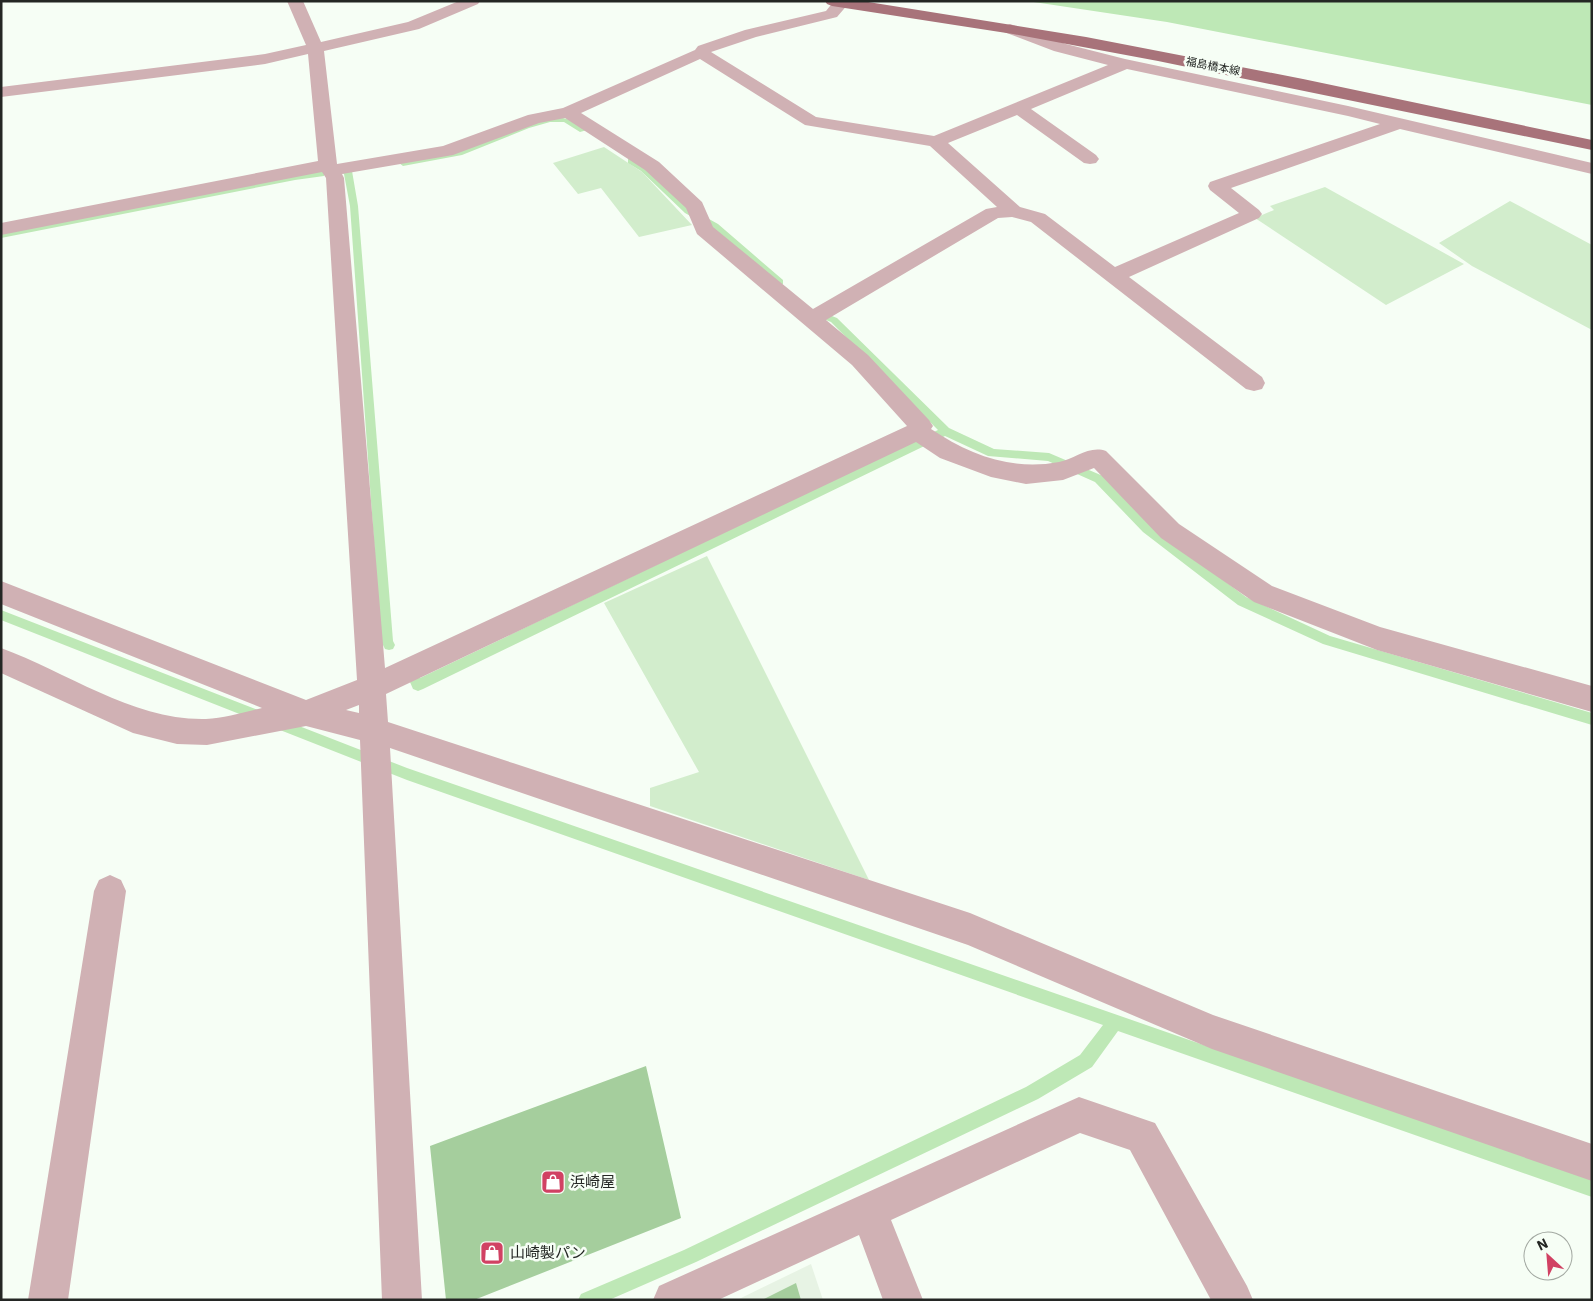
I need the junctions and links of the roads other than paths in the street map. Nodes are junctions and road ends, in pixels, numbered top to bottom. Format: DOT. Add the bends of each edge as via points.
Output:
graph roads {
  1 [pos="295,1"];
  2 [pos="473,1"];
  3 [pos="836,2"];
  4 [pos="1010,29"];
  5 [pos="315,48"];
  6 [pos="701,54"];
  7 [pos="1125,64"];
  8 [pos="1,92"];
  9 [pos="1019,108"];
  10 [pos="568,112"];
  11 [pos="1400,123"];
  12 [pos="936,142"];
  13 [pos="1592,145"];
  14 [pos="1090,159"];
  15 [pos="330,167"];
  16 [pos="1592,168"];
  17 [pos="1013,211"];
  18 [pos="1,229"];
  19 [pos="1113,276"];
  20 [pos="817,316"];
  21 [pos="1254,383"];
  22 [pos="924,435"];
  23 [pos="1,592"];
  24 [pos="1,660"];
  25 [pos="372,687"];
  26 [pos="1592,699"];
  27 [pos="295,715"];
  28 [pos="374,736"];
  29 [pos="110,891"];
  30 [pos="1592,1163"];
  31 [pos="869,1211"];
  32 [pos="48,1300"];
  33 [pos="402,1300"];
  34 [pos="673,1300"];
  35 [pos="903,1300"];
  36 [pos="1233,1300"];
  1 -- 5 [label="street"];
  2 -- 5 [label="street" via="414,26"];
  3 -- 4 [label="main road, 福島橋本線"];
  3 -- 6 [label="street" via="831,14 726,41 704,49"];
  4 -- 7 [label="street" via="1060,48"];
  4 -- 13 [label="main road, 福島橋本線" via="1303,84"];
  5 -- 8 [label="street" via="265,59"];
  5 -- 15 [label="street"];
  6 -- 10 [label="street"];
  6 -- 12 [label="street" via="811,121"];
  7 -- 9 [label="street"];
  7 -- 11 [label="street"];
  9 -- 12 [label="street"];
  9 -- 14 [label="street"];
  10 -- 15 [label="street" via="534,119 447,151"];
  10 -- 20 [label="street" via="652,166 695,206 704,230"];
  11 -- 16 [label="street"];
  11 -- 19 [label="street" via="1217,186 1252,214"];
  12 -- 17 [label="street"];
  15 -- 18 [label="street"];
  15 -- 25 [label="street" via="335,178"];
  17 -- 19 [label="street" via="1038,218"];
  17 -- 20 [label="street" via="993,214"];
  19 -- 21 [label="street"];
  20 -- 22 [label="street" via="921,426"];
  22 -- 25 [label="street"];
  22 -- 26 [label="street" via="948,452 991,468 1026,475 1071,468 1098,457 1170,531 1263,594 1377,638"];
  23 -- 27 [label="street"];
  24 -- 27 [label="street" via="143,724 178,731 232,729"];
  25 -- 27 [label="street"];
  25 -- 28 [label="street"];
  27 -- 28 [label="street"];
  28 -- 30 [label="street" via="970,929 1212,1032"];
  28 -- 33 [label="street"];
  29 -- 32 [label="street"];
  31 -- 34 [label="street"];
  31 -- 35 [label="street"];
  31 -- 36 [label="street" via="1079,1115 1142,1136"];
}
